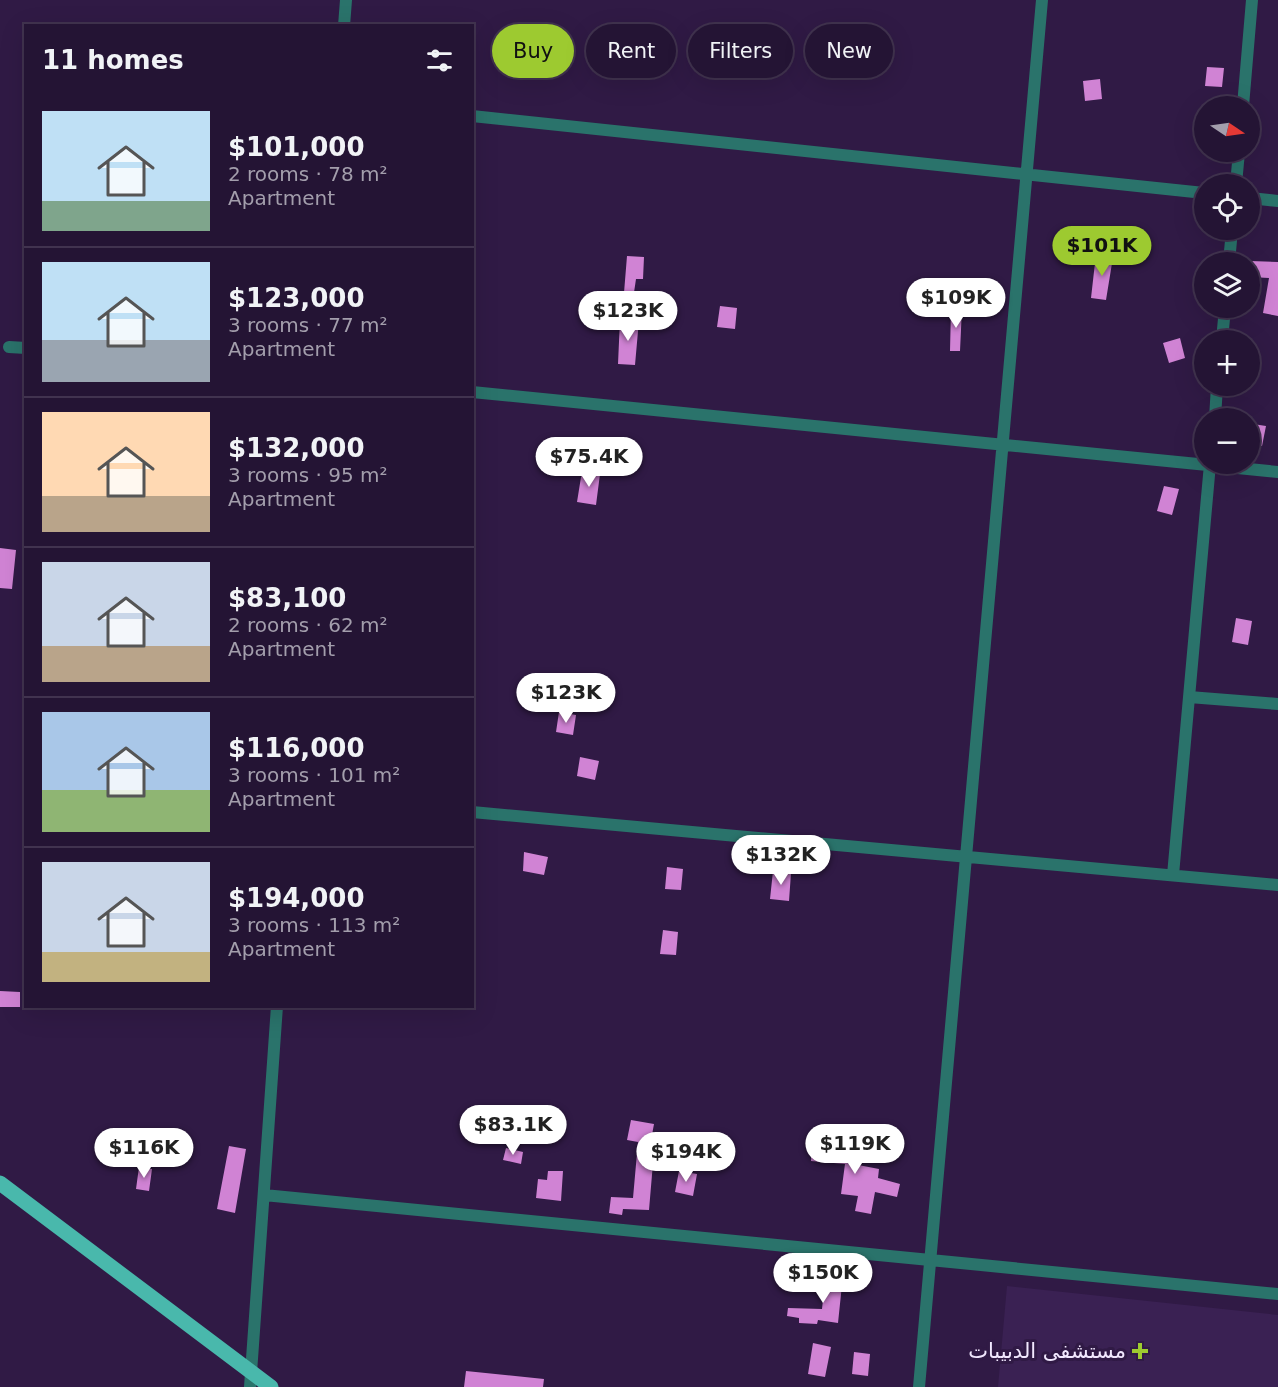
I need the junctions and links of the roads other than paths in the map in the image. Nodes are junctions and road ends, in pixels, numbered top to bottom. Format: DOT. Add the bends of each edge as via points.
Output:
graph roads {
  1 [pos="346,0"];
  2 [pos="1042,0"];
  3 [pos="1252,0"];
  4 [pos="344,24"];
  5 [pos="1244,96"];
  6 [pos="474,116"];
  7 [pos="1026,174"];
  8 [pos="1194,192"];
  9 [pos="1260,199"];
  10 [pos="1278,201"];
  11 [pos="9,346"];
  12 [pos="24,348"];
  13 [pos="474,392"];
  14 [pos="1002,444"];
  15 [pos="1194,462"];
  16 [pos="1260,470"];
  17 [pos="1278,472"];
  18 [pos="1209,474"];
  19 [pos="1189,697"];
  20 [pos="1278,704"];
  21 [pos="474,812"];
  22 [pos="966,856"];
  23 [pos="1173,875"];
  24 [pos="1278,885"];
  25 [pos="277,1008"];
  26 [pos="0,1183"];
  27 [pos="264,1195"];
  28 [pos="930,1259"];
  29 [pos="1278,1294"];
  30 [pos="251,1380"];
  31 [pos="271,1387"];
  32 [pos="919,1387"];
  1 -- 4 [label="street"];
  2 -- 7 [label="street"];
  3 -- 5 [label="street"];
  6 -- 7 [label="street"];
  7 -- 8 [label="street"];
  7 -- 14 [label="street"];
  9 -- 10 [label="street"];
  11 -- 12 [label="street"];
  13 -- 14 [label="street"];
  14 -- 15 [label="street"];
  14 -- 22 [label="street"];
  16 -- 17 [label="street"];
  18 -- 19 [label="street"];
  19 -- 20 [label="street"];
  19 -- 23 [label="street"];
  21 -- 22 [label="street"];
  22 -- 23 [label="street"];
  22 -- 28 [label="street"];
  23 -- 24 [label="street"];
  25 -- 27 [label="street"];
  26 -- 30 [label="main road"];
  27 -- 28 [label="street"];
  27 -- 30 [label="street"];
  28 -- 29 [label="street"];
  28 -- 32 [label="street"];
  30 -- 31 [label="main road"];
}
